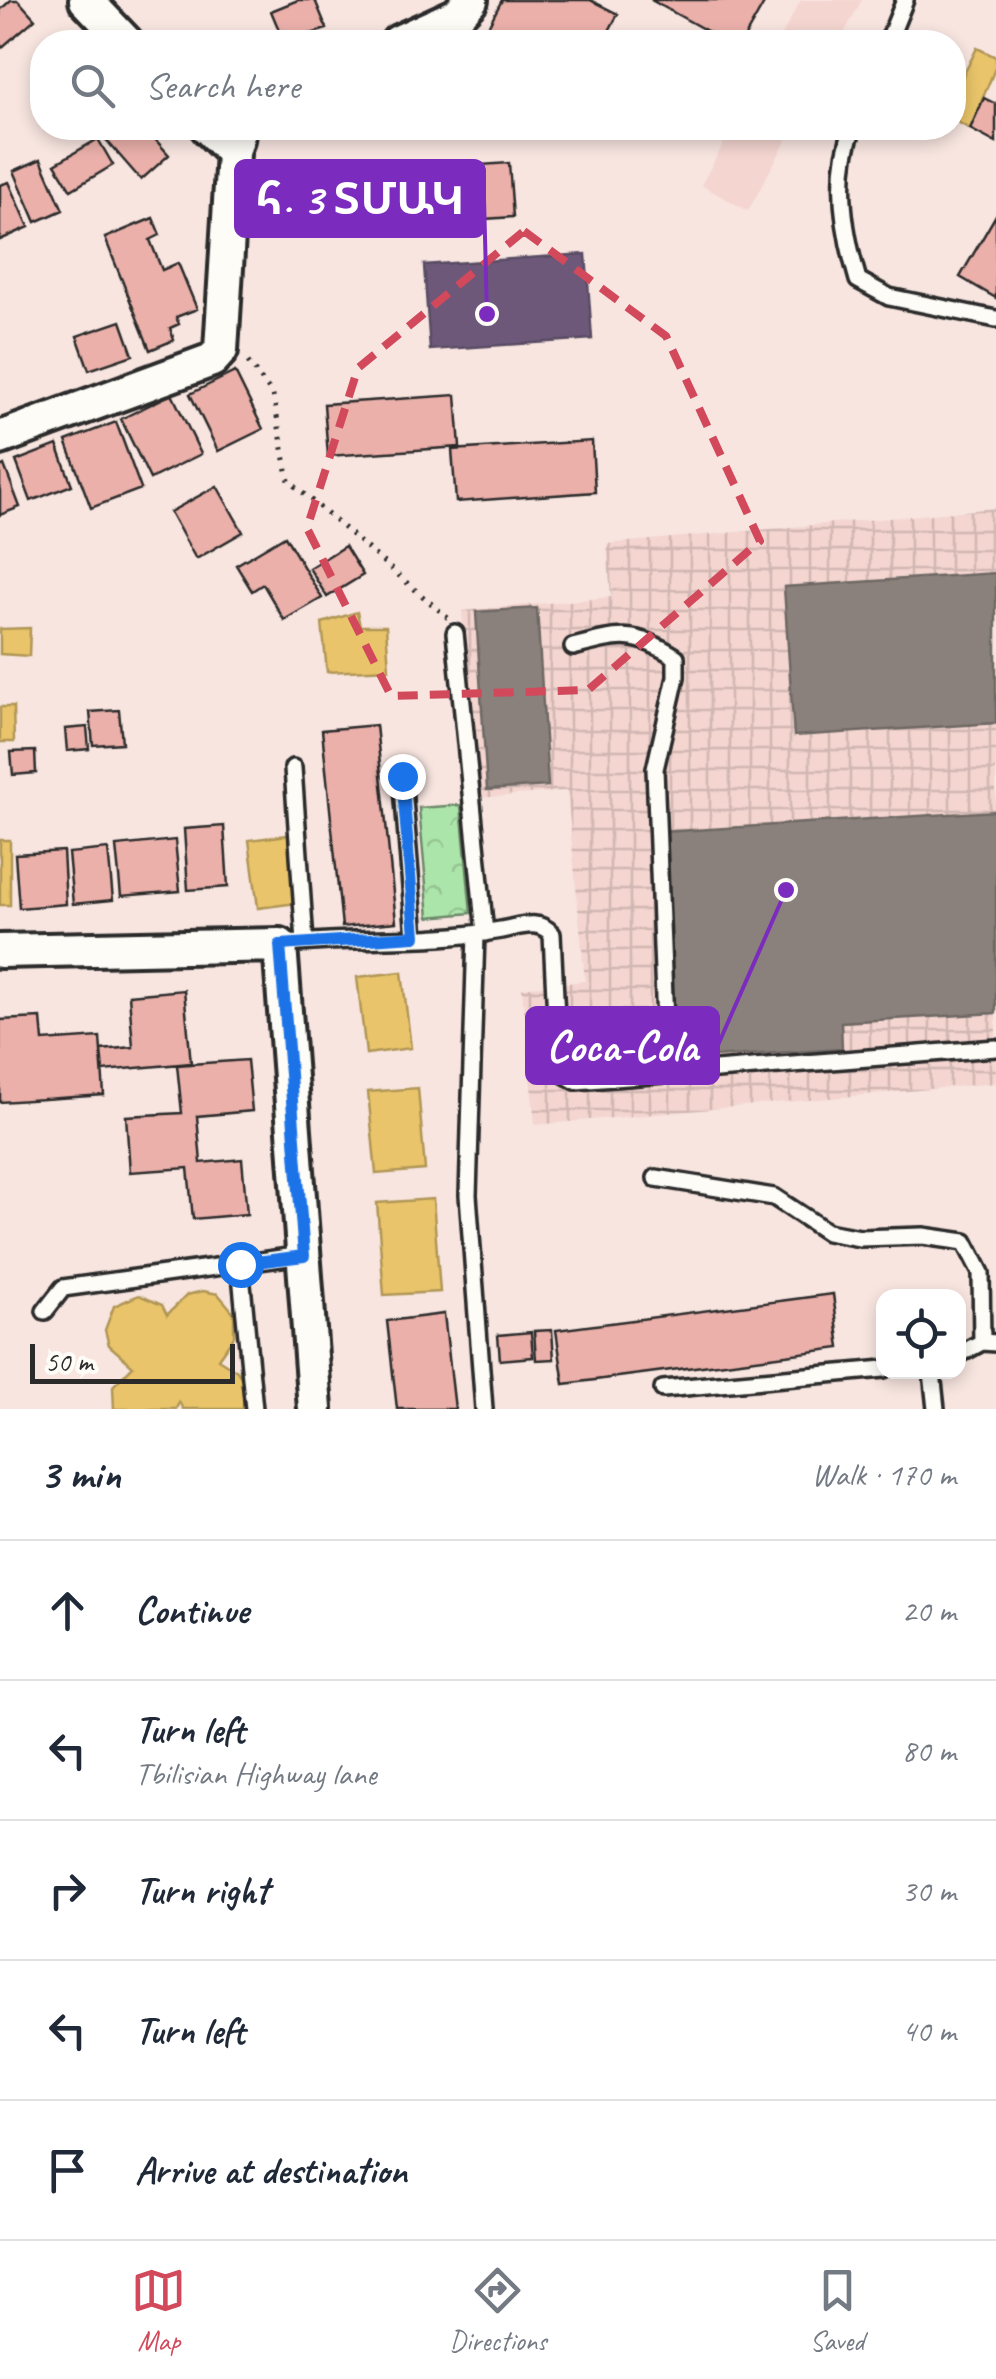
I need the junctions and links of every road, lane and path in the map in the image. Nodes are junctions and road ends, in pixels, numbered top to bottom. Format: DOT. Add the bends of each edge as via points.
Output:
graph roads {
  1 [pos="86,0"];
  2 [pos="471,0"];
  3 [pos="905,0"];
  4 [pos="115,30"];
  5 [pos="425,30"];
  6 [pos="893,30"];
  7 [pos="236,140"];
  8 [pos="848,140"];
  9 [pos="996,320"];
  10 [pos="224,334"];
  11 [pos="0,438"];
  12 [pos="455,634"];
  13 [pos="572,647"];
  14 [pos="293,768"];
  15 [pos="402,776"];
  16 [pos="480,934"];
  17 [pos="415,936"];
  18 [pos="293,943"];
  19 [pos="0,950"];
  20 [pos="996,1048"];
  21 [pos="667,1074"];
  22 [pos="656,1178"];
  23 [pos="304,1256"];
  24 [pos="240,1264"];
  25 [pos="45,1311"];
  26 [pos="989,1342"];
  27 [pos="876,1370"];
  28 [pos="933,1379"];
  29 [pos="663,1389"];
  30 [pos="254,1409"];
  31 [pos="315,1409"];
  32 [pos="484,1409"];
  33 [pos="936,1409"];
  1 -- 4 [label="street"];
  2 -- 5 [label="street" via="457,16"];
  3 -- 6 [label="lane"];
  7 -- 10 [label="street"];
  8 -- 9 [label="lane" via="843,230 858,280 889,297"];
  10 -- 11 [label="street" via="212,360"];
  10 -- 12 [label="path" via="273,395 289,481 452,621"];
  12 -- 16 [label="lane"];
  13 -- 21 [label="lane" via="610,637 646,638 676,657 655,769"];
  14 -- 18 [label="lane"];
  15 -- 17 [label="lane"];
  16 -- 17 [label="lane"];
  16 -- 21 [label="lane" via="538,924 552,934 564,1074 576,1080"];
  16 -- 32 [label="lane" via="468,1195"];
  17 -- 18 [label="lane"];
  18 -- 19 [label="street"];
  18 -- 23 [label="street"];
  20 -- 21 [label="lane"];
  22 -- 26 [label="lane" via="774,1197 827,1232 965,1242 981,1273"];
  23 -- 24 [label="lane"];
  23 -- 31 [label="street"];
  24 -- 25 [label="lane" via="64,1288"];
  24 -- 30 [label="lane"];
  27 -- 29 [label="lane"];
  28 -- 33 [label="lane"];
}
